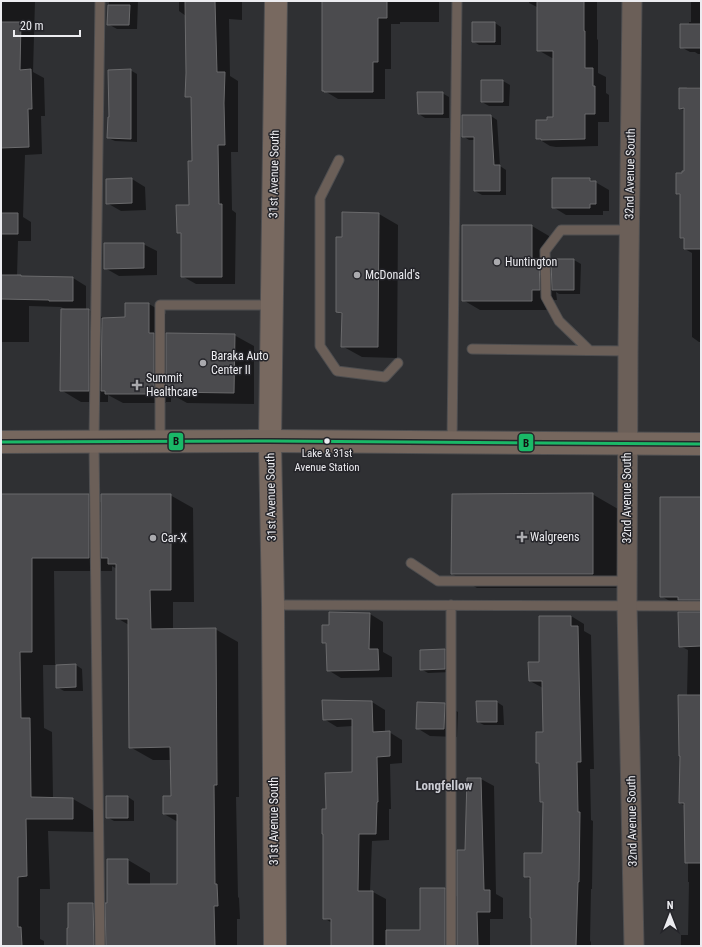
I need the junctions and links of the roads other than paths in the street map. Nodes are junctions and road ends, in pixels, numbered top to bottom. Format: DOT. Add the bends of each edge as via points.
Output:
graph roads {
  1 [pos="100,1"];
  2 [pos="276,1"];
  3 [pos="457,1"];
  4 [pos="632,1"];
  5 [pos="340,160"];
  6 [pos="629,230"];
  7 [pos="272,305"];
  8 [pos="472,349"];
  9 [pos="589,350"];
  10 [pos="628,351"];
  11 [pos="398,363"];
  12 [pos="270,441"];
  13 [pos="1,442"];
  14 [pos="94,442"];
  15 [pos="160,442"];
  16 [pos="452,443"];
  17 [pos="628,444"];
  18 [pos="701,444"];
  19 [pos="411,563"];
  20 [pos="627,581"];
  21 [pos="273,605"];
  22 [pos="451,605"];
  23 [pos="627,605"];
  24 [pos="701,606"];
  25 [pos="100,946"];
  26 [pos="275,946"];
  27 [pos="451,946"];
  28 [pos="634,946"];
  1 -- 14 [label="lane"];
  2 -- 7 [label="street, 31st Avenue South"];
  3 -- 16 [label="lane"];
  4 -- 6 [label="street, 32nd Avenue South"];
  5 -- 11 [label="lane" via="320,198 320,346 337,371 385,377"];
  6 -- 9 [label="lane" via="561,230 545,251 546,297 559,322"];
  6 -- 10 [label="street, 32nd Avenue South"];
  7 -- 12 [label="street, 31st Avenue South"];
  7 -- 15 [label="lane" via="160,305"];
  8 -- 9 [label="lane"];
  9 -- 10 [label="lane"];
  10 -- 17 [label="street, 32nd Avenue South"];
  12 -- 15 [label="main road"];
  12 -- 16 [label="main road"];
  12 -- 21 [label="street, 31st Avenue South"];
  13 -- 14 [label="main road"];
  14 -- 15 [label="main road"];
  14 -- 25 [label="lane"];
  16 -- 17 [label="main road"];
  17 -- 18 [label="main road"];
  17 -- 20 [label="street, 32nd Avenue South"];
  19 -- 20 [label="lane" via="438,581"];
  20 -- 23 [label="street, 32nd Avenue South"];
  21 -- 22 [label="lane"];
  21 -- 26 [label="street, 31st Avenue South"];
  22 -- 23 [label="lane"];
  22 -- 27 [label="lane"];
  23 -- 24 [label="lane"];
  23 -- 28 [label="street, 32nd Avenue South"];
}
